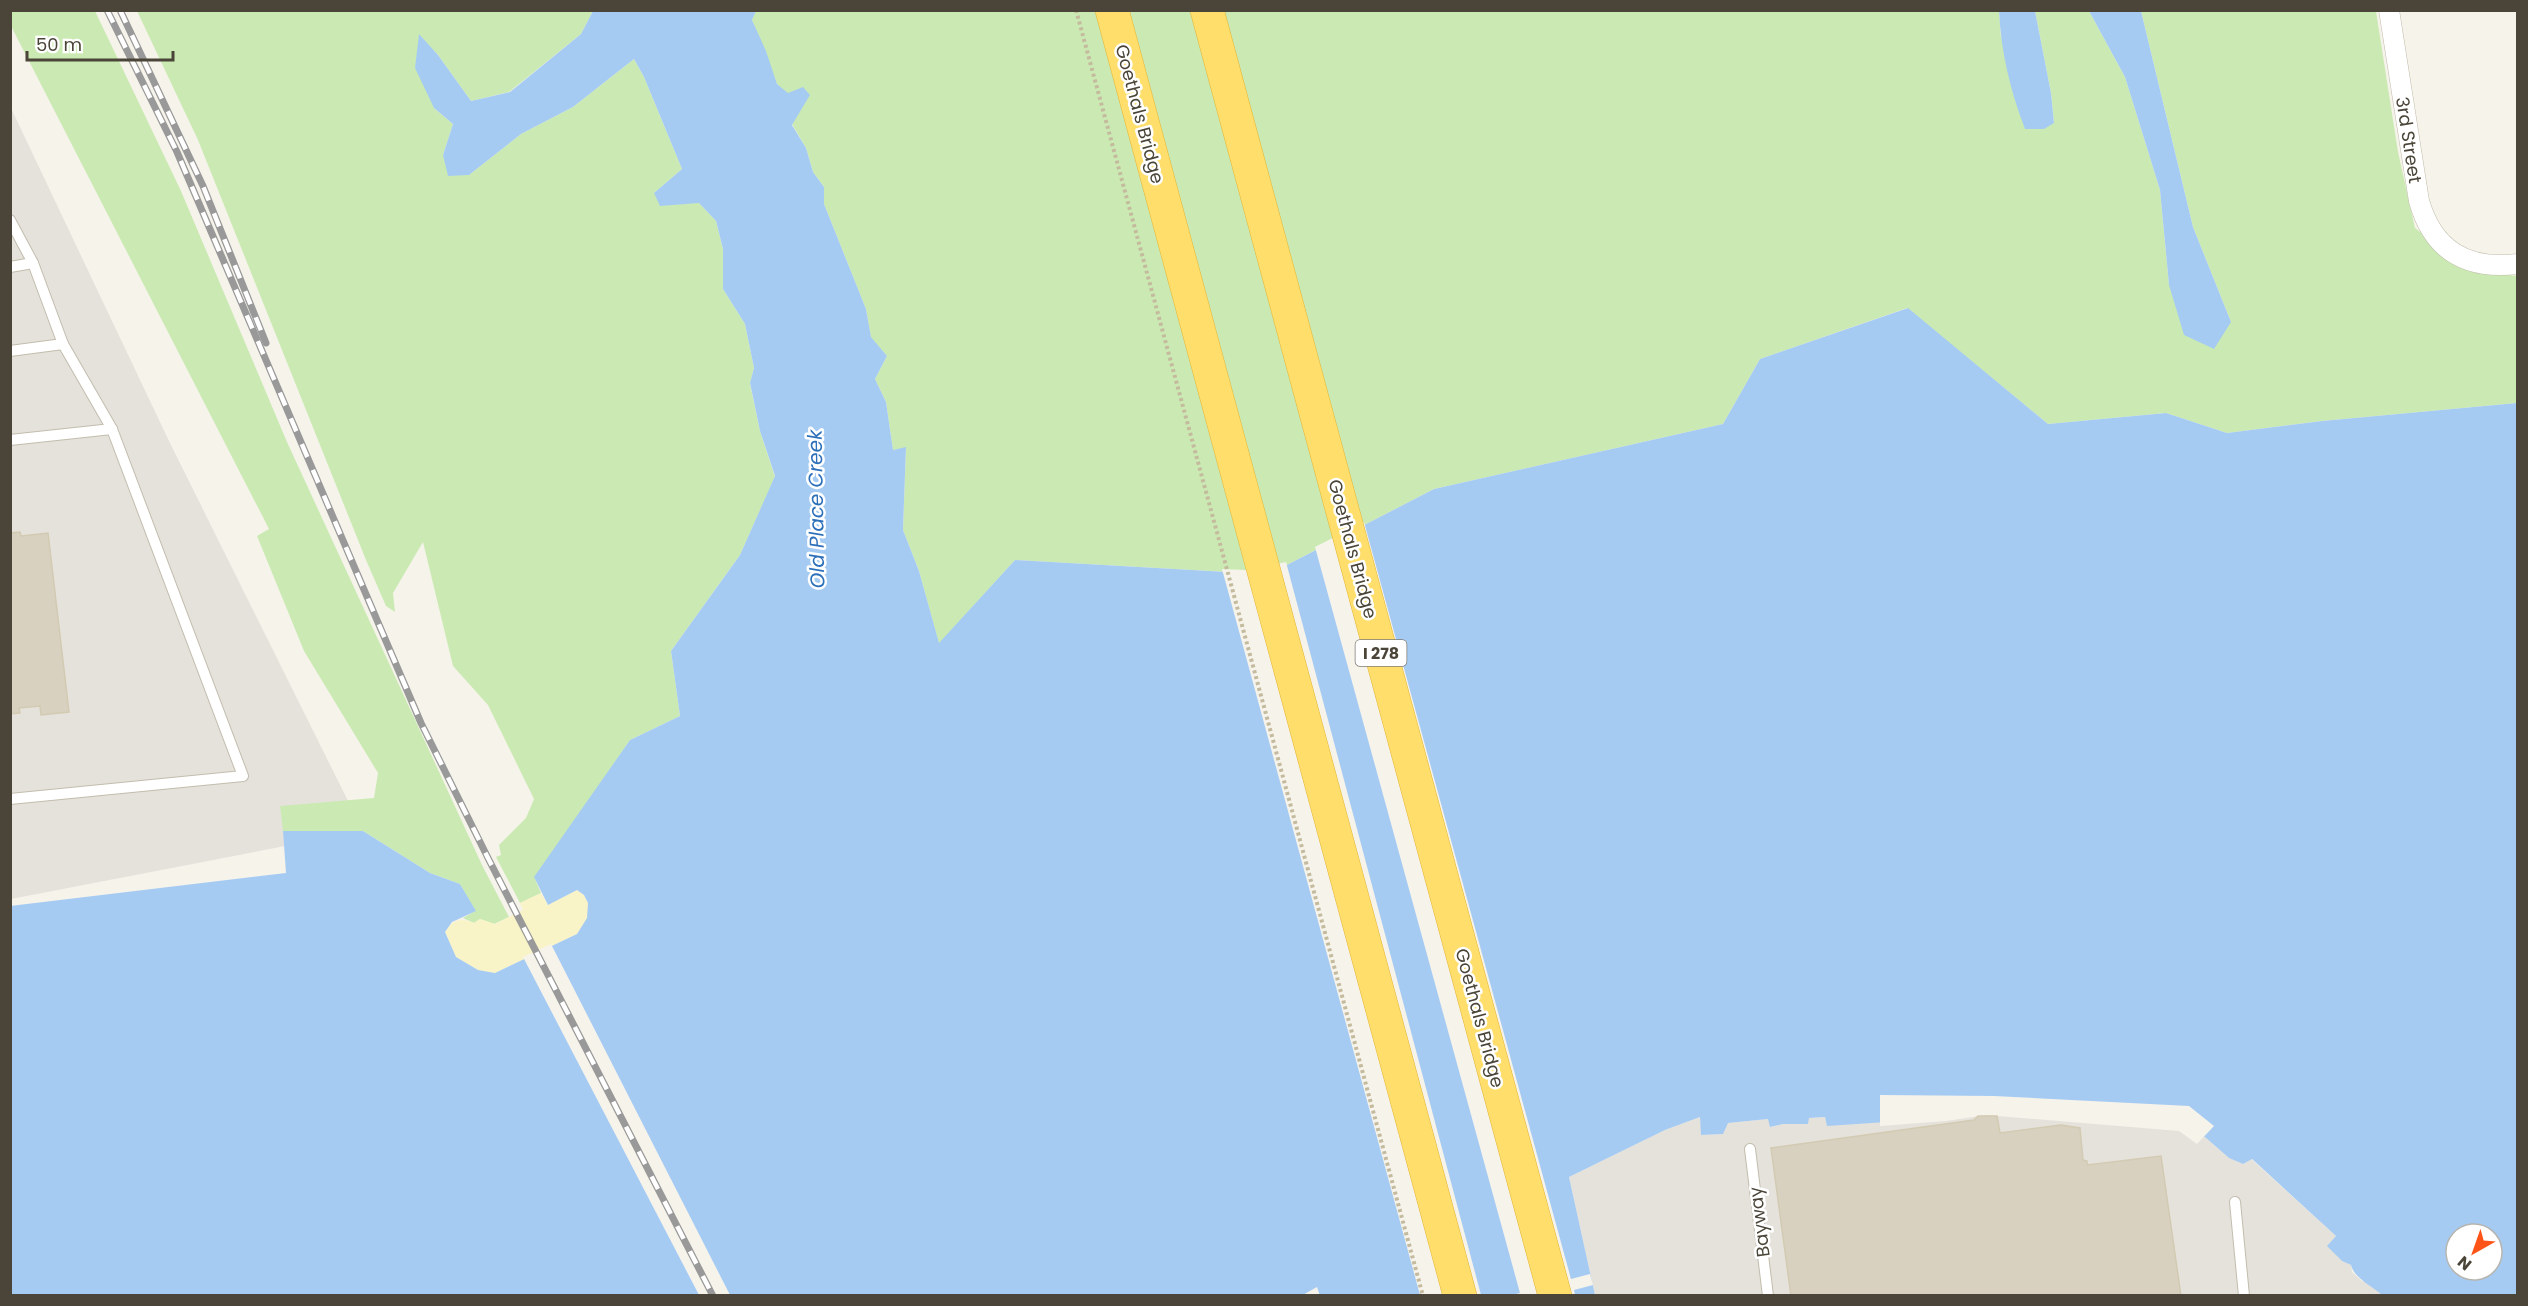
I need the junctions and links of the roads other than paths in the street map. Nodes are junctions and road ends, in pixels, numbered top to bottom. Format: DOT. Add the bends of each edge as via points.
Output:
graph roads {
  1 [pos="1112,10"];
  2 [pos="1207,10"];
  3 [pos="2389,10"];
  4 [pos="10,220"];
  5 [pos="33,263"];
  6 [pos="2517,264"];
  7 [pos="10,267"];
  8 [pos="63,344"];
  9 [pos="10,351"];
  10 [pos="112,429"];
  11 [pos="10,441"];
  12 [pos="10,799"];
  13 [pos="1750,1149"];
  14 [pos="2235,1202"];
  15 [pos="1460,1296"];
  16 [pos="1555,1296"];
  17 [pos="1768,1296"];
  18 [pos="2244,1296"];
  1 -- 15 [label="highway, Goethals Bridge"];
  2 -- 16 [label="highway, Goethals Bridge / I 278"];
  3 -- 6 [label="street, 3rd Street" via="2425,221 2437,240 2458,256 2483,264"];
  4 -- 5 [label="lane"];
  5 -- 7 [label="lane"];
  5 -- 8 [label="lane"];
  8 -- 9 [label="lane"];
  8 -- 10 [label="lane"];
  10 -- 11 [label="lane"];
  10 -- 12 [label="lane" via="243,776"];
  13 -- 17 [label="lane, Bayway"];
  14 -- 18 [label="lane"];
}
